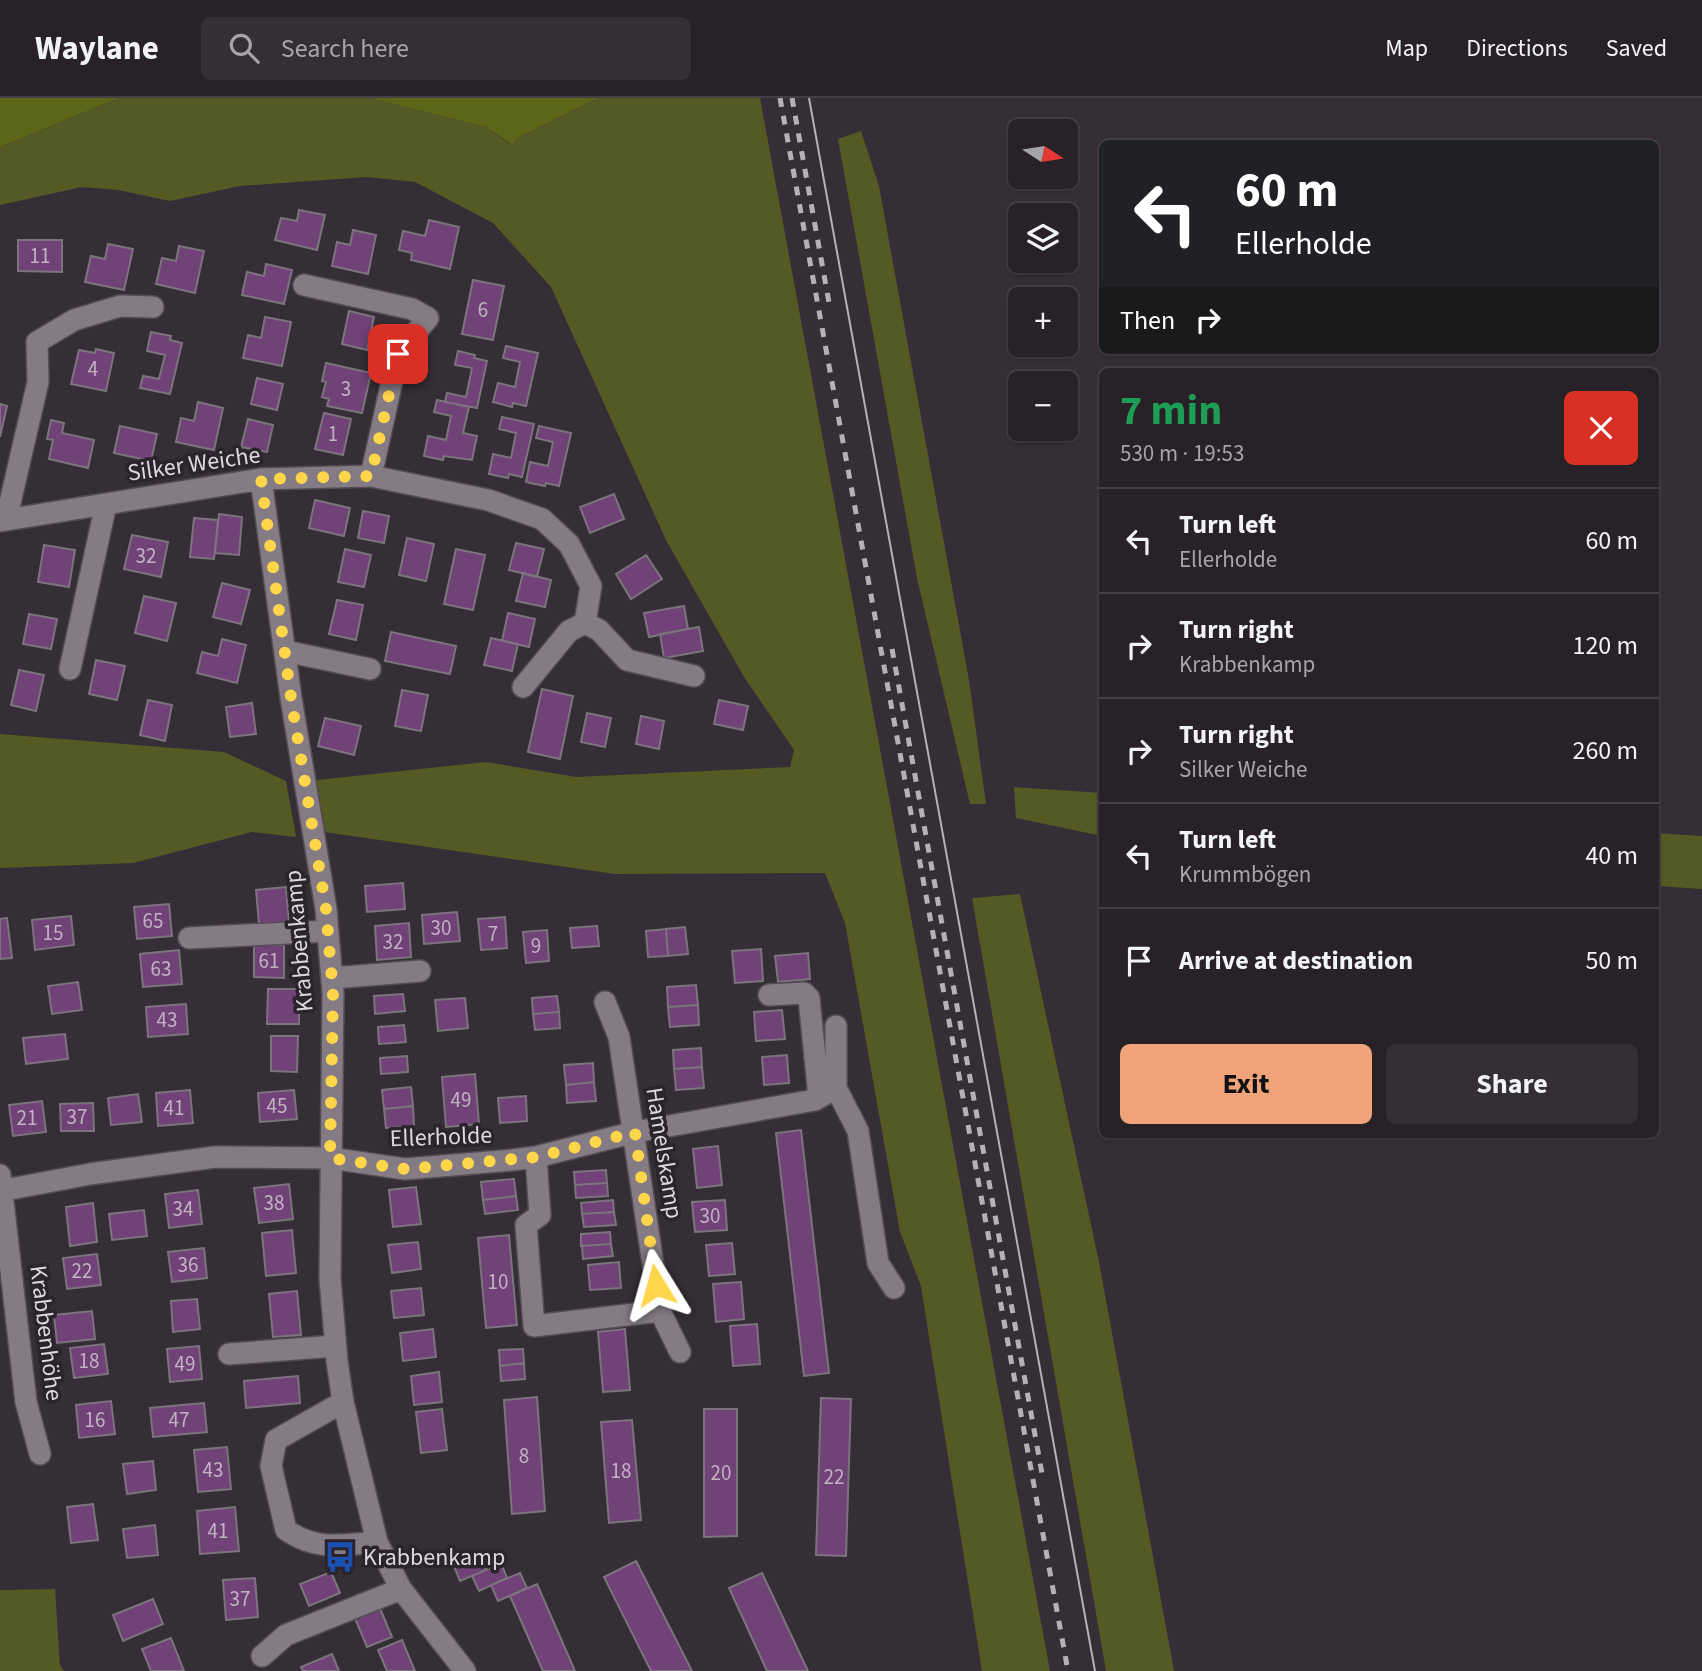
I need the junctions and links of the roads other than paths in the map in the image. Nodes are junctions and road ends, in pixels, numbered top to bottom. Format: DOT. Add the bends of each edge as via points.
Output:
graph roads {
  1 [pos="304,285"];
  2 [pos="153,307"];
  3 [pos="371,476"];
  4 [pos="261,479"];
  5 [pos="106,504"];
  6 [pos="3,521"];
  7 [pos="585,623"];
  8 [pos="285,651"];
  9 [pos="70,669"];
  10 [pos="370,670"];
  11 [pos="694,676"];
  12 [pos="523,687"];
  13 [pos="328,931"];
  14 [pos="189,938"];
  15 [pos="420,971"];
  16 [pos="332,978"];
  17 [pos="769,995"];
  18 [pos="605,1002"];
  19 [pos="836,1026"];
  20 [pos="827,1093"];
  21 [pos="635,1132"];
  22 [pos="537,1157"];
  23 [pos="330,1158"];
  24 [pos="1,1186"];
  25 [pos="894,1288"];
  26 [pos="660,1311"];
  27 [pos="335,1346"];
  28 [pos="680,1352"];
  29 [pos="229,1354"];
  30 [pos="344,1402"];
  31 [pos="40,1454"];
  32 [pos="377,1542"];
  33 [pos="401,1589"];
  34 [pos="262,1656"];
  35 [pos="465,1671"];
  1 -- 3 [label="street" via="412,309 428,317 398,354"];
  2 -- 6 [label="street" via="120,306 74,320 37,342 38,382"];
  3 -- 4 [label="street, Silker Weiche"];
  3 -- 7 [label="street, Silker Weiche" via="488,500 542,519 569,544 591,586"];
  4 -- 5 [label="street, Silker Weiche"];
  4 -- 8 [label="street, Krabbenkamp"];
  5 -- 6 [label="street, Silker Weiche"];
  5 -- 9 [label="street, Silker Weiche"];
  7 -- 11 [label="street" via="627,660"];
  7 -- 12 [label="street" via="569,631"];
  8 -- 10 [label="street"];
  8 -- 13 [label="street, Krabbenkamp"];
  13 -- 14 [label="street"];
  13 -- 16 [label="street, Krabbenkamp"];
  15 -- 16 [label="street"];
  16 -- 23 [label="street, Krabbenkamp"];
  17 -- 20 [label="street" via="804,993 809,998"];
  18 -- 21 [label="street, Hamelskamp" via="619,1037"];
  19 -- 20 [label="street"];
  20 -- 21 [label="street, Ellerholde"];
  20 -- 25 [label="street" via="858,1131 878,1263"];
  21 -- 22 [label="street, Ellerholde"];
  21 -- 26 [label="street, Hamelskamp"];
  22 -- 23 [label="street, Ellerholde" via="405,1169"];
  22 -- 26 [label="street" via="540,1215 526,1225 534,1326"];
  23 -- 24 [label="street, Ellerholde" via="215,1157"];
  23 -- 27 [label="street, Krabbenkamp"];
  24 -- 31 [label="street, Krabbenhöhe" via="26,1402"];
  26 -- 28 [label="street, Hamelskamp"];
  27 -- 29 [label="street"];
  27 -- 30 [label="street, Krabbenkamp"];
  30 -- 32 [label="street, Krabbenkamp"];
  30 -- 32 [label="street" via="275,1440 271,1466 286,1530 302,1541 331,1546"];
  32 -- 33 [label="street, Krabbenkamp"];
  33 -- 34 [label="street" via="286,1635"];
  33 -- 35 [label="street, Krabbenkamp"];
}
